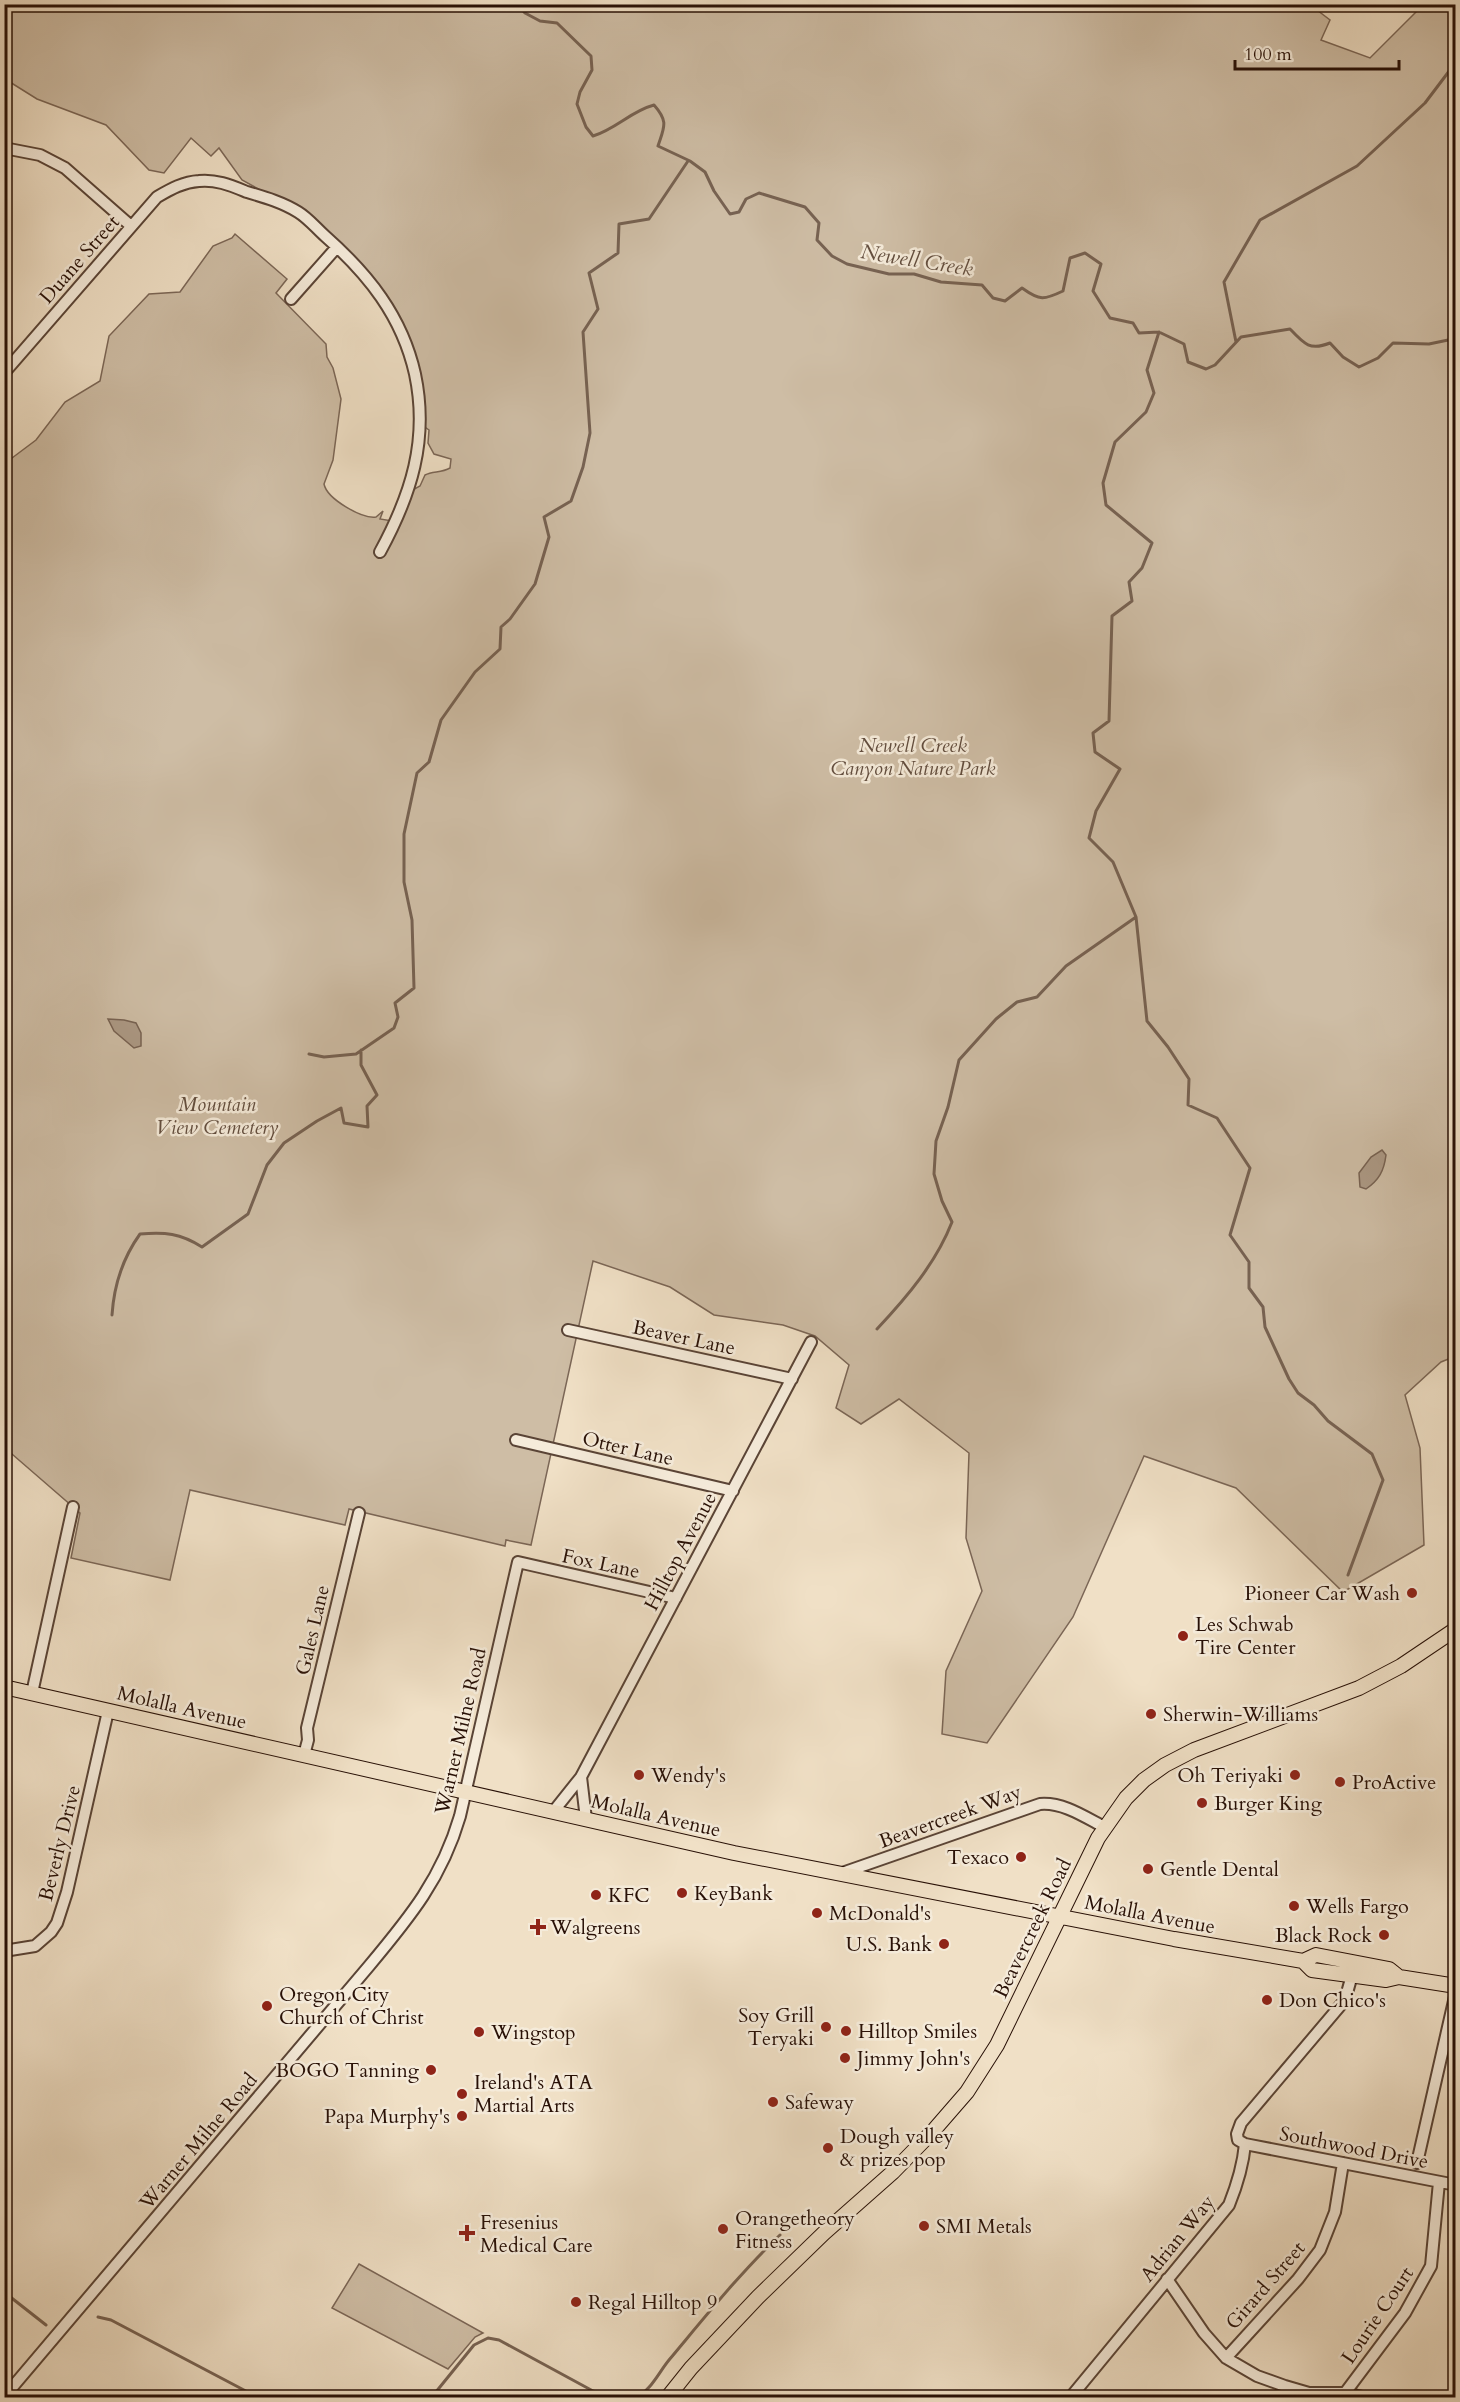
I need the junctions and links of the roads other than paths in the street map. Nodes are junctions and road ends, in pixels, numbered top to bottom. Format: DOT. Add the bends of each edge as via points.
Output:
graph roads {
  1 [pos="5,149"];
  2 [pos="131,226"];
  3 [pos="337,247"];
  4 [pos="291,299"];
  5 [pos="4,373"];
  6 [pos="380,552"];
  7 [pos="568,1330"];
  8 [pos="811,1342"];
  9 [pos="792,1379"];
  10 [pos="516,1440"];
  11 [pos="733,1491"];
  12 [pos="73,1508"];
  13 [pos="359,1513"];
  14 [pos="518,1562"];
  15 [pos="676,1598"];
  16 [pos="1455,1629"];
  17 [pos="4,1687"];
  18 [pos="32,1693"];
  19 [pos="108,1711"];
  20 [pos="304,1755"];
  21 [pos="581,1777"];
  22 [pos="465,1792"];
  23 [pos="552,1812"];
  24 [pos="586,1819"];
  25 [pos="1104,1827"];
  26 [pos="841,1874"];
  27 [pos="1060,1916"];
  28 [pos="4,1951"];
  29 [pos="1303,1960"];
  30 [pos="1352,1975"];
  31 [pos="1399,1977"];
  32 [pos="1455,1986"];
  33 [pos="1455,1992"];
  34 [pos="1245,2144"];
  35 [pos="1343,2163"];
  36 [pos="1417,2163"];
  37 [pos="1438,2182"];
  38 [pos="1455,2186"];
  39 [pos="1167,2279"];
  40 [pos="1226,2358"];
  41 [pos="1345,2393"];
  42 [pos="1307,2395"];
  43 [pos="4,2397"];
  44 [pos="667,2397"];
  45 [pos="1071,2397"];
  46 [pos="1367,2397"];
  1 -- 2 [label="street" via="40,155 65,168"];
  2 -- 3 [label="street, Duane Street" via="157,197 178,185 200,180 221,182 298,212"];
  2 -- 5 [label="street, Duane Street"];
  3 -- 4 [label="street"];
  3 -- 6 [label="street" via="359,268 389,308 410,354 415,376 419,444 414,472 397,521"];
  7 -- 9 [label="street, Beaver Lane"];
  8 -- 9 [label="street, Hilltop Avenue"];
  9 -- 11 [label="street, Hilltop Avenue"];
  10 -- 11 [label="street, Otter Lane"];
  11 -- 15 [label="street, Hilltop Avenue"];
  12 -- 18 [label="street"];
  13 -- 20 [label="street, Gales Lane"];
  14 -- 15 [label="street, Fox Lane"];
  14 -- 22 [label="street, Warner Milne Road"];
  15 -- 21 [label="street, Hilltop Avenue"];
  16 -- 25 [label="main road, Beavercreek Road" via="1401,1666 1359,1688 1194,1750 1165,1765 1126,1798"];
  17 -- 18 [label="main road, Molalla Avenue"];
  18 -- 19 [label="main road, Molalla Avenue"];
  19 -- 20 [label="main road, Molalla Avenue"];
  19 -- 28 [label="street, Beverly Drive" via="57,1923 35,1946"];
  20 -- 22 [label="main road, Molalla Avenue"];
  21 -- 23 [label="street, Hilltop Avenue"];
  21 -- 24 [label="street"];
  22 -- 23 [label="main road, Molalla Avenue"];
  22 -- 43 [label="street, Warner Milne Road" via="446,1857 416,1910"];
  23 -- 24 [label="main road, Molalla Avenue"];
  24 -- 26 [label="main road, Molalla Avenue"];
  25 -- 26 [label="street, Beavercreek Way" via="1068,1809 1046,1803 1034,1805"];
  25 -- 27 [label="main road, Beavercreek Road"];
  26 -- 27 [label="main road, Molalla Avenue"];
  27 -- 29 [label="main road, Molalla Avenue"];
  27 -- 44 [label="main road, Beavercreek Road" via="988,2061 953,2110 894,2172 759,2297"];
  29 -- 30 [label="main road, Molalla Avenue" via="1312,1970"];
  29 -- 31 [label="main road, Molalla Avenue" via="1316,1955 1389,1969"];
  30 -- 31 [label="main road, Molalla Avenue" via="1386,1980"];
  30 -- 34 [label="street, Adrian Way" via="1345,2000 1241,2124 1238,2140"];
  31 -- 32 [label="main road, Molalla Avenue"];
  33 -- 36 [label="street"];
  34 -- 35 [label="street, Southwood Drive"];
  34 -- 39 [label="street, Adrian Way" via="1239,2180 1228,2205"];
  35 -- 37 [label="street, Southwood Drive"];
  35 -- 40 [label="street, Girard Street" via="1335,2212 1320,2250"];
  37 -- 38 [label="street, Southwood Drive"];
  37 -- 41 [label="street, Lourie Court" via="1431,2266 1405,2313"];
  39 -- 40 [label="street"];
  39 -- 45 [label="street, Adrian Way"];
  40 -- 42 [label="street" via="1257,2376"];
  41 -- 42 [label="street"];
  41 -- 46 [label="street"];
}
